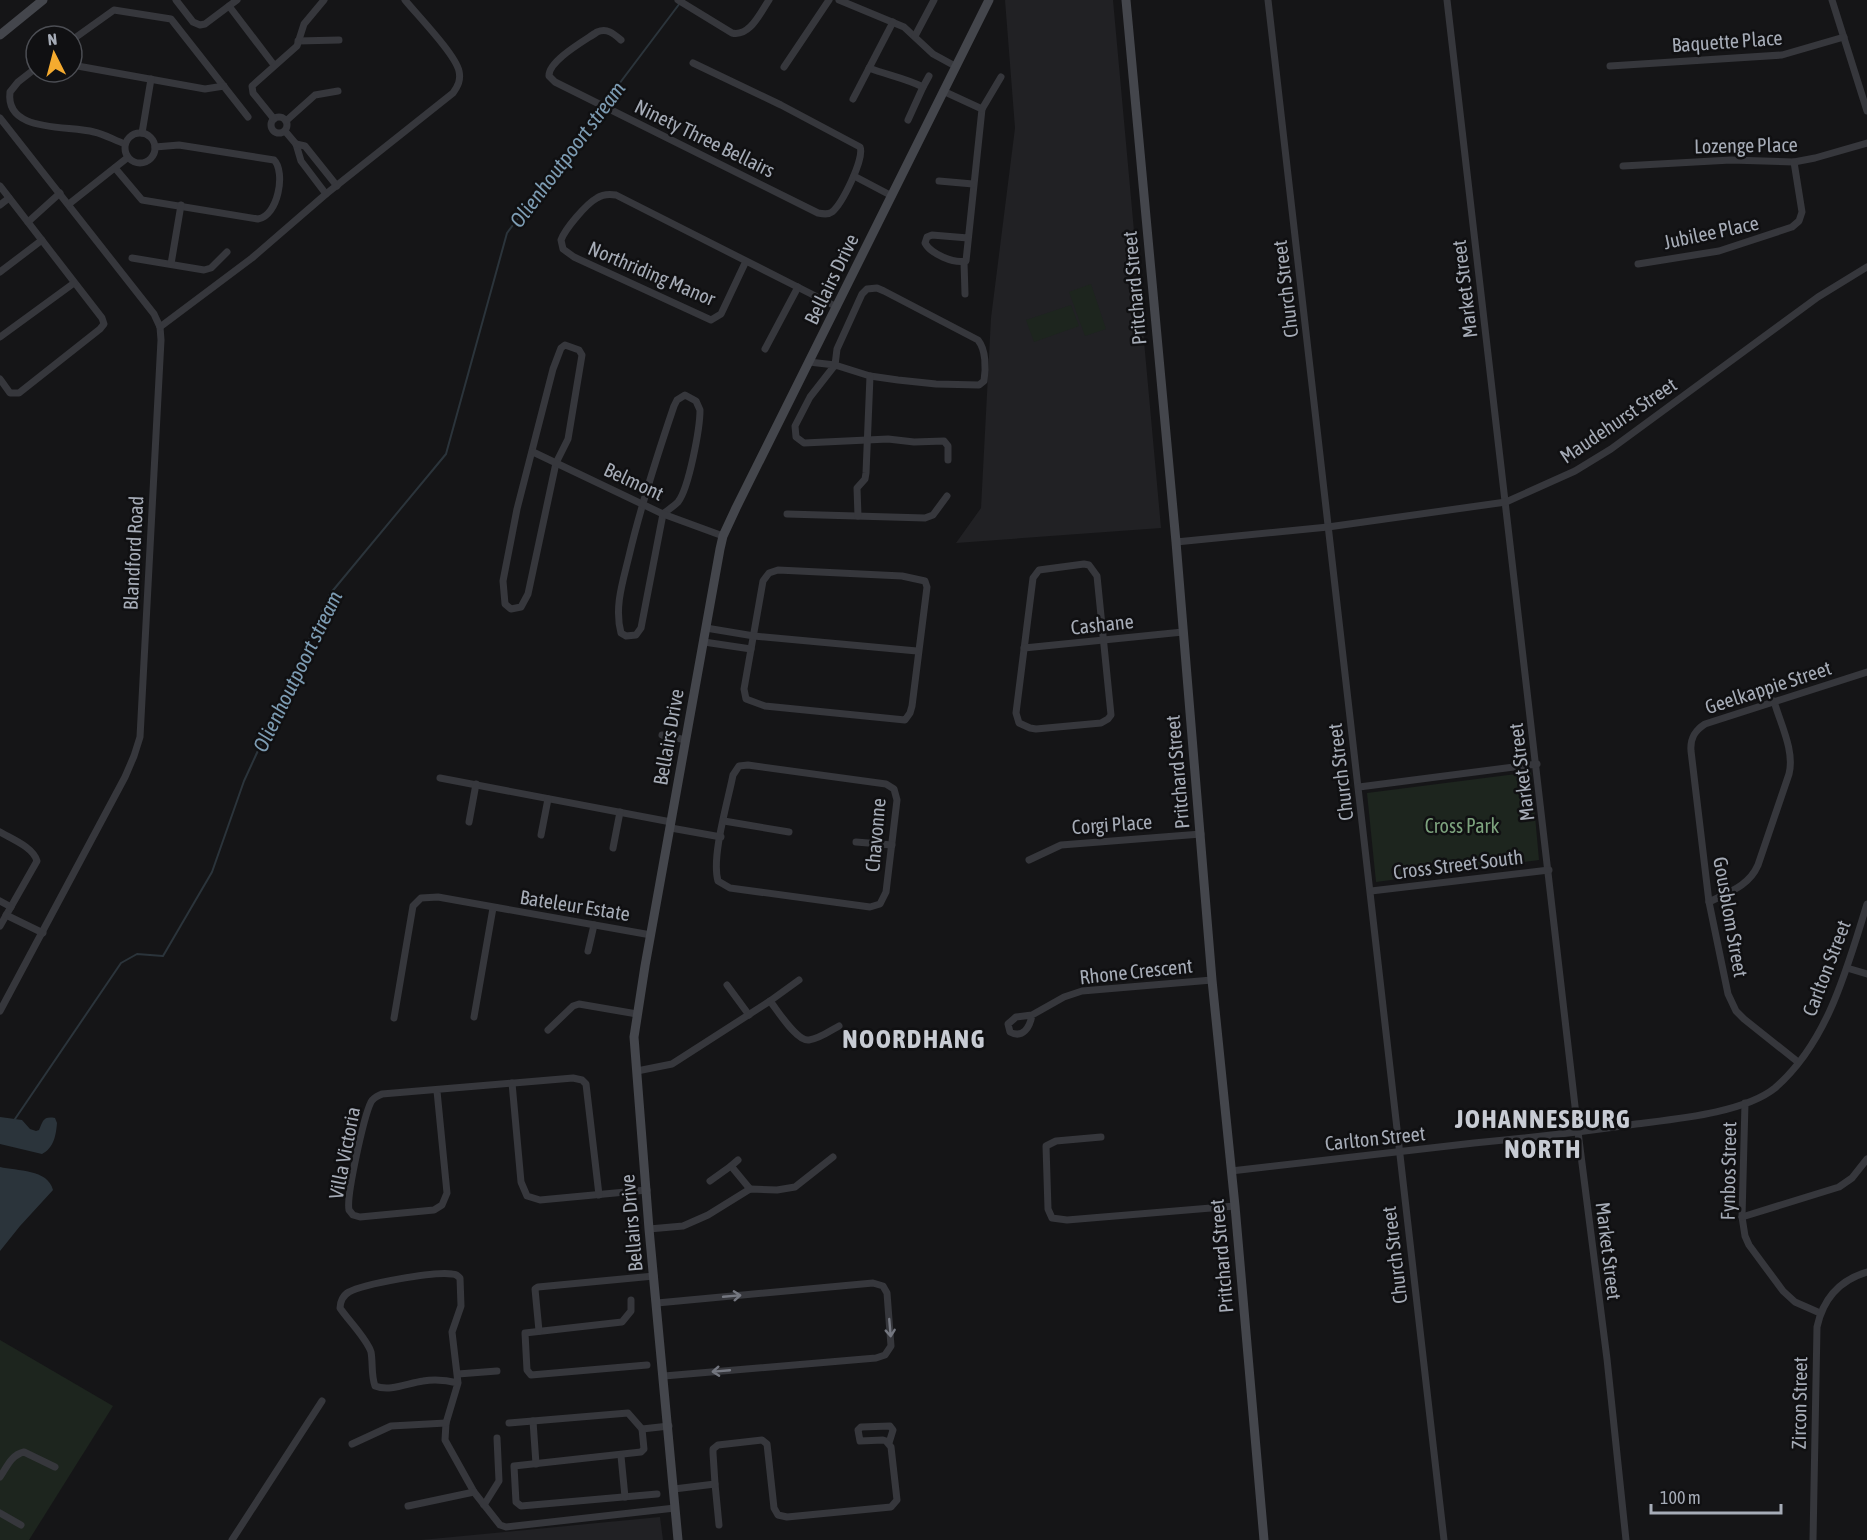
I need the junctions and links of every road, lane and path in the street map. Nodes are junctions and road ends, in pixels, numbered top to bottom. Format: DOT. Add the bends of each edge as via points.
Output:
graph roads {
  1 [pos="43,0"];
  2 [pos="176,0"];
  3 [pos="237,0"];
  4 [pos="324,0"];
  5 [pos="405,0"];
  6 [pos="678,0"];
  7 [pos="769,0"];
  8 [pos="829,0"];
  9 [pos="839,0"];
  10 [pos="934,0"];
  11 [pos="989,0"];
  12 [pos="1126,0"];
  13 [pos="1268,0"];
  14 [pos="1448,0"];
  15 [pos="1832,0"];
  16 [pos="854,3"];
  17 [pos="229,6"];
  18 [pos="892,22"];
  19 [pos="84,31"];
  20 [pos="0,35"];
  21 [pos="915,36"];
  22 [pos="1844,37"];
  23 [pos="339,40"];
  24 [pos="621,40"];
  25 [pos="298,41"];
  26 [pos="693,63"];
  27 [pos="274,65"];
  28 [pos="955,66"];
  29 [pos="1610,66"];
  30 [pos="84,67"];
  31 [pos="784,67"];
  32 [pos="869,68"];
  33 [pos="929,75"];
  34 [pos="24,77"];
  35 [pos="1001,77"];
  36 [pos="151,79"];
  37 [pos="224,86"];
  38 [pos="923,87"];
  39 [pos="339,91"];
  40 [pos="943,92"];
  41 [pos="853,99"];
  42 [pos="982,109"];
  43 [pos="1867,111"];
  44 [pos="248,117"];
  45 [pos="0,118"];
  46 [pos="274,119"];
  47 [pos="908,120"];
  48 [pos="286,121"];
  49 [pos="285,131"];
  50 [pos="142,133"];
  51 [pos="1867,143"];
  52 [pos="124,144"];
  53 [pos="296,144"];
  54 [pos="155,147"];
  55 [pos="128,158"];
  56 [pos="1794,162"];
  57 [pos="1623,166"];
  58 [pos="115,168"];
  59 [pos="854,176"];
  60 [pos="939,180"];
  61 [pos="973,184"];
  62 [pos="0,186"];
  63 [pos="337,186"];
  64 [pos="60,193"];
  65 [pos="326,194"];
  66 [pos="892,196"];
  67 [pos="9,198"];
  68 [pos="69,204"];
  69 [pos="0,205"];
  70 [pos="181,205"];
  71 [pos="28,222"];
  72 [pos="968,238"];
  73 [pos="42,240"];
  74 [pos="227,252"];
  75 [pos="132,258"];
  76 [pos="746,261"];
  77 [pos="964,262"];
  78 [pos="171,264"];
  79 [pos="1638,264"];
  80 [pos="1867,267"];
  81 [pos="0,272"];
  82 [pos="74,283"];
  83 [pos="798,287"];
  84 [pos="965,294"];
  85 [pos="837,307"];
  86 [pos="160,327"];
  87 [pos="0,338"];
  88 [pos="765,349"];
  89 [pos="809,362"];
  90 [pos="835,365"];
  91 [pos="870,376"];
  92 [pos="0,379"];
  93 [pos="866,440"];
  94 [pos="533,452"];
  95 [pos="948,460"];
  96 [pos="556,463"];
  97 [pos="947,496"];
  98 [pos="1506,502"];
  99 [pos="641,503"];
  100 [pos="663,514"];
  101 [pos="788,514"];
  102 [pos="858,516"];
  103 [pos="1328,527"];
  104 [pos="723,537"];
  105 [pos="1176,542"];
  106 [pos="706,628"];
  107 [pos="1183,632"];
  108 [pos="754,636"];
  109 [pos="1104,640"];
  110 [pos="704,642"];
  111 [pos="1024,648"];
  112 [pos="751,650"];
  113 [pos="917,651"];
  114 [pos="1867,672"];
  115 [pos="1774,701"];
  116 [pos="662,735"];
  117 [pos="686,740"];
  118 [pos="1690,746"];
  119 [pos="1537,764"];
  120 [pos="440,778"];
  121 [pos="476,784"];
  122 [pos="1359,787"];
  123 [pos="548,799"];
  124 [pos="620,812"];
  125 [pos="724,820"];
  126 [pos="469,822"];
  127 [pos="671,825"];
  128 [pos="0,832"];
  129 [pos="789,832"];
  130 [pos="1201,834"];
  131 [pos="541,835"];
  132 [pos="721,837"];
  133 [pos="856,842"];
  134 [pos="892,845"];
  135 [pos="613,848"];
  136 [pos="1029,860"];
  137 [pos="1549,870"];
  138 [pos="1371,891"];
  139 [pos="0,901"];
  140 [pos="1708,902"];
  141 [pos="1867,904"];
  142 [pos="11,907"];
  143 [pos="493,908"];
  144 [pos="6,915"];
  145 [pos="594,925"];
  146 [pos="0,926"];
  147 [pos="43,933"];
  148 [pos="651,935"];
  149 [pos="588,951"];
  150 [pos="1846,968"];
  151 [pos="1867,974"];
  152 [pos="799,980"];
  153 [pos="1212,980"];
  154 [pos="727,985"];
  155 [pos="770,1001"];
  156 [pos="0,1011"];
  157 [pos="637,1014"];
  158 [pos="749,1015"];
  159 [pos="1032,1015"];
  160 [pos="474,1017"];
  161 [pos="394,1018"];
  162 [pos="839,1026"];
  163 [pos="548,1030"];
  164 [pos="1798,1062"];
  165 [pos="637,1071"];
  166 [pos="512,1083"];
  167 [pos="437,1091"];
  168 [pos="1745,1103"];
  169 [pos="1578,1132"];
  170 [pos="1101,1137"];
  171 [pos="1398,1152"];
  172 [pos="833,1157"];
  173 [pos="1867,1159"];
  174 [pos="738,1160"];
  175 [pos="731,1166"];
  176 [pos="1231,1171"];
  177 [pos="710,1181"];
  178 [pos="750,1189"];
  179 [pos="647,1191"];
  180 [pos="599,1195"];
  181 [pos="1235,1206"];
  182 [pos="1742,1217"];
  183 [pos="649,1229"];
  184 [pos="1867,1272"];
  185 [pos="654,1276"];
  186 [pos="631,1300"];
  187 [pos="657,1302"];
  188 [pos="1820,1313"];
  189 [pos="539,1331"];
  190 [pos="647,1365"];
  191 [pos="498,1371"];
  192 [pos="458,1374"];
  193 [pos="663,1376"];
  194 [pos="458,1383"];
  195 [pos="322,1401"];
  196 [pos="533,1421"];
  197 [pos="509,1422"];
  198 [pos="446,1423"];
  199 [pos="669,1426"];
  200 [pos="642,1429"];
  201 [pos="497,1438"];
  202 [pos="889,1443"];
  203 [pos="352,1444"];
  204 [pos="621,1456"];
  205 [pos="536,1464"];
  206 [pos="55,1467"];
  207 [pos="0,1477"];
  208 [pos="715,1484"];
  209 [pos="674,1488"];
  210 [pos="474,1492"];
  211 [pos="657,1494"];
  212 [pos="624,1497"];
  213 [pos="484,1505"];
  214 [pos="408,1506"];
  215 [pos="675,1509"];
  216 [pos="0,1513"];
  217 [pos="719,1525"];
  218 [pos="21,1526"];
  219 [pos="232,1540"];
  220 [pos="678,1540"];
  221 [pos="1264,1540"];
  222 [pos="1444,1540"];
  223 [pos="1626,1540"];
  224 [pos="1813,1540"];
  1 -- 20 [label="street"];
  2 -- 17 [label="street" via="200,26"];
  3 -- 17 [label="street"];
  4 -- 25 [label="street" via="304,24"];
  5 -- 63 [label="street" via="456,64 458,86"];
  6 -- 7 [label="street" via="738,34 750,28"];
  8 -- 31 [label="street"];
  9 -- 16 [label="street"];
  10 -- 21 [label="street"];
  11 -- 28 [label="street, Bellairs Drive"];
  12 -- 105 [label="street, Pritchard Street"];
  13 -- 103 [label="street, Church Street"];
  14 -- 98 [label="street, Market Street"];
  15 -- 22 [label="street"];
  16 -- 18 [label="street"];
  17 -- 27 [label="street"];
  18 -- 21 [label="street"];
  18 -- 32 [label="street"];
  19 -- 37 [label="street" via="114,10 171,19"];
  21 -- 28 [label="street" via="933,54"];
  22 -- 29 [label="street, Baquette Place" via="1782,55"];
  22 -- 43 [label="street"];
  23 -- 25 [label="street"];
  24 -- 59 [label="street, Ninety Three Bellairs" via="610,31 597,32 558,60 549,76 611,111 818,213 834,210"];
  25 -- 27 [label="street"];
  26 -- 59 [label="street, Ninety Three Bellairs" via="860,147 861,160"];
  27 -- 46 [label="street" via="254,83 252,90"];
  28 -- 40 [label="street, Bellairs Drive"];
  30 -- 36 [label="street"];
  32 -- 38 [label="street"];
  32 -- 41 [label="street"];
  33 -- 38 [label="street"];
  34 -- 52 [label="street" via="10,93 10,105 20,118 92,131"];
  35 -- 42 [label="street"];
  36 -- 37 [label="street" via="205,89"];
  36 -- 50 [label="street"];
  37 -- 44 [label="street"];
  38 -- 47 [label="street"];
  39 -- 48 [label="street" via="315,96"];
  40 -- 42 [label="street"];
  40 -- 66 [label="street, Bellairs Drive"];
  42 -- 61 [label="street"];
  45 -- 64 [label="street"];
  46 -- 48 [label="street"];
  46 -- 49 [label="street" via="274,131"];
  48 -- 49 [label="street"];
  49 -- 53 [label="street"];
  50 -- 52 [label="street" via="130,136"];
  50 -- 54 [label="street" via="149,136"];
  51 -- 56 [label="street, Lozenge Place"];
  52 -- 55 [label="street"];
  53 -- 63 [label="street" via="305,146"];
  53 -- 65 [label="street" via="301,161"];
  54 -- 55 [label="street" via="147,162 136,164"];
  54 -- 70 [label="street" via="179,145 274,160 279,167 275,205 263,219"];
  55 -- 58 [label="street"];
  56 -- 57 [label="street, Lozenge Place" via="1731,160"];
  56 -- 79 [label="street, Jubilee Place" via="1802,212 1792,227 1719,251"];
  58 -- 68 [label="street"];
  58 -- 70 [label="street" via="141,199"];
  59 -- 66 [label="street"];
  60 -- 61 [label="street"];
  61 -- 72 [label="street"];
  62 -- 67 [label="street"];
  63 -- 65 [label="street"];
  64 -- 68 [label="street"];
  64 -- 71 [label="street"];
  65 -- 86 [label="street" via="252,258"];
  66 -- 85 [label="street, Bellairs Drive"];
  67 -- 69 [label="street"];
  67 -- 71 [label="street"];
  68 -- 86 [label="street"];
  70 -- 78 [label="street"];
  71 -- 73 [label="street"];
  72 -- 77 [label="street"];
  72 -- 77 [label="street" via="932,235 926,240 930,249"];
  73 -- 81 [label="street"];
  73 -- 82 [label="street"];
  74 -- 78 [label="street" via="208,270"];
  75 -- 78 [label="street"];
  76 -- 76 [label="street, Northriding Manor" via="616,195 597,198 561,240 563,249 574,257 711,320 721,314"];
  76 -- 83 [label="street, Northriding Manor"];
  77 -- 84 [label="street"];
  80 -- 98 [label="street, Maudehurst Street" via="1811,302 1611,449 1575,471"];
  82 -- 87 [label="street"];
  82 -- 92 [label="street" via="102,318 103,326 19,393 10,393"];
  83 -- 85 [label="street, Northriding Manor"];
  83 -- 88 [label="street"];
  85 -- 89 [label="street, Bellairs Drive"];
  86 -- 147 [label="street, Blandford Road" via="140,737 125,777"];
  89 -- 90 [label="street"];
  89 -- 104 [label="street, Bellairs Drive"];
  90 -- 91 [label="street"];
  90 -- 91 [label="street" via="837,349 862,294 872,288 974,337 984,351 985,376 979,385"];
  90 -- 93 [label="street" via="801,413 795,426 796,437 804,443"];
  91 -- 93 [label="street"];
  93 -- 95 [label="street" via="944,441"];
  93 -- 102 [label="street" via="865,479 856,494"];
  94 -- 96 [label="street, Belmont"];
  94 -- 96 [label="street" via="553,369 561,348 567,345 580,351 582,358 568,439"];
  94 -- 96 [label="street" via="503,581 507,608 521,608 528,594"];
  96 -- 99 [label="street, Belmont"];
  97 -- 102 [label="street" via="929,517"];
  98 -- 103 [label="street, Maudehurst Street"];
  98 -- 119 [label="street, Market Street"];
  99 -- 100 [label="street, Belmont"];
  99 -- 100 [label="street" via="674,406 680,397 691,397 700,415 684,492"];
  99 -- 100 [label="street" via="619,600 620,628 626,636 636,635 641,628"];
  100 -- 104 [label="street, Belmont"];
  101 -- 102 [label="street"];
  103 -- 105 [label="street, Maudehurst Street"];
  103 -- 122 [label="street, Church Street"];
  104 -- 106 [label="street, Bellairs Drive"];
  105 -- 107 [label="street, Pritchard Street"];
  106 -- 108 [label="street"];
  106 -- 110 [label="street, Bellairs Drive"];
  107 -- 109 [label="street, Cashane"];
  107 -- 130 [label="street, Pritchard Street"];
  108 -- 112 [label="street"];
  108 -- 113 [label="street"];
  108 -- 113 [label="street" via="763,581 773,571 902,576 922,580 927,587"];
  109 -- 111 [label="street, Cashane"];
  109 -- 111 [label="street" via="1097,576 1084,564 1039,570 1035,575"];
  109 -- 111 [label="street" via="1112,711 1101,723 1036,729 1019,723 1016,713"];
  110 -- 112 [label="street"];
  110 -- 117 [label="street, Bellairs Drive"];
  112 -- 113 [label="street" via="744,689 748,701 902,720 908,717 912,706"];
  114 -- 115 [label="street, Geelkappie Street"];
  115 -- 118 [label="street, Geelkappie Street" via="1705,724 1695,731"];
  115 -- 140 [label="street" via="1791,759 1789,774 1753,875"];
  116 -- 117 [label="street"];
  117 -- 127 [label="street, Bellairs Drive"];
  118 -- 140 [label="street, Gousblom Street"];
  119 -- 122 [label="street"];
  119 -- 137 [label="street, Market Street"];
  120 -- 121 [label="street"];
  121 -- 123 [label="street"];
  121 -- 126 [label="street"];
  122 -- 138 [label="street, Church Street"];
  123 -- 124 [label="street"];
  123 -- 131 [label="street"];
  124 -- 127 [label="street"];
  124 -- 135 [label="street"];
  125 -- 129 [label="street"];
  125 -- 132 [label="street, Chavonne"];
  125 -- 134 [label="street, Chavonne" via="733,775 743,765 886,784 897,796"];
  127 -- 132 [label="street"];
  127 -- 148 [label="street, Bellairs Drive"];
  128 -- 142 [label="street" via="30,851 37,861"];
  130 -- 136 [label="street, Corgi Place" via="1066,844"];
  130 -- 153 [label="street, Pritchard Street"];
  132 -- 134 [label="street, Chavonne" via="716,872 718,881 725,886 870,907 880,904 885,897"];
  133 -- 134 [label="street"];
  137 -- 138 [label="street, Cross Street South"];
  137 -- 169 [label="street, Market Street"];
  138 -- 171 [label="street, Church Street"];
  139 -- 142 [label="street"];
  140 -- 164 [label="street, Gousblom Street" via="1732,1004 1744,1019"];
  141 -- 150 [label="street, Carlton Street"];
  142 -- 144 [label="street"];
  143 -- 145 [label="street, Bateleur Estate"];
  143 -- 160 [label="street, Bateleur Estate"];
  143 -- 161 [label="street, Bateleur Estate" via="438,897 416,902"];
  144 -- 146 [label="street"];
  144 -- 147 [label="street"];
  145 -- 148 [label="street, Bateleur Estate"];
  145 -- 149 [label="street"];
  147 -- 156 [label="street, Blandford Road"];
  148 -- 157 [label="street, Bellairs Drive"];
  150 -- 151 [label="street"];
  150 -- 164 [label="street, Carlton Street" via="1826,1019"];
  152 -- 155 [label="street"];
  153 -- 159 [label="street, Rhone Crescent" via="1082,991"];
  153 -- 176 [label="street, Pritchard Street"];
  154 -- 158 [label="street"];
  155 -- 158 [label="street"];
  155 -- 162 [label="street" via="803,1040"];
  157 -- 163 [label="street" via="579,1004"];
  157 -- 165 [label="street, Bellairs Drive"];
  158 -- 165 [label="street" via="672,1064"];
  164 -- 168 [label="street, Carlton Street" via="1772,1090"];
  165 -- 179 [label="street, Bellairs Drive"];
  166 -- 167 [label="street, Villa Victoria"];
  166 -- 180 [label="street, Villa Victoria" via="573,1078 586,1084"];
  166 -- 180 [label="street" via="525,1194 540,1200"];
  167 -- 167 [label="street, Villa Victoria" via="382,1094 371,1102 348,1196 353,1215 434,1210 446,1200"];
  168 -- 169 [label="street, Carlton Street" via="1694,1116"];
  168 -- 182 [label="street, Fynbos Street"];
  169 -- 171 [label="street, Carlton Street"];
  169 -- 223 [label="street, Market Street"];
  170 -- 181 [label="street" via="1056,1141 1046,1146 1048,1209 1052,1218"];
  171 -- 176 [label="street, Carlton Street"];
  171 -- 222 [label="street, Church Street"];
  172 -- 178 [label="street" via="795,1187"];
  173 -- 182 [label="street" via="1839,1187"];
  174 -- 175 [label="street"];
  175 -- 177 [label="street"];
  175 -- 178 [label="street"];
  176 -- 181 [label="street, Pritchard Street"];
  178 -- 183 [label="street" via="683,1226"];
  179 -- 180 [label="street"];
  179 -- 183 [label="street, Bellairs Drive"];
  181 -- 221 [label="street, Pritchard Street"];
  182 -- 188 [label="street, Fynbos Street" via="1749,1245 1783,1291"];
  183 -- 185 [label="street, Bellairs Drive"];
  184 -- 188 [label="street, Zircon Street" via="1851,1278 1830,1296"];
  185 -- 187 [label="street, Bellairs Drive"];
  185 -- 189 [label="street" via="538,1287 535,1289"];
  186 -- 189 [label="street" via="632,1311 622,1322"];
  187 -- 193 [label="street, Bellairs Drive"];
  187 -- 193 [label="street, one-way" via="873,1283 883,1286 887,1293 891,1346 885,1355"];
  188 -- 224 [label="street, Zircon Street" via="1816,1339"];
  189 -- 190 [label="street" via="524,1335 530,1375"];
  191 -- 192 [label="street"];
  192 -- 194 [label="street"];
  192 -- 194 [label="street" via="452,1332 461,1306 461,1286 455,1274 386,1281 348,1292 340,1301 340,1308 371,1353 375,1386 388,1388 442,1380"];
  193 -- 199 [label="street, Bellairs Drive"];
  194 -- 198 [label="street"];
  195 -- 219 [label="street"];
  196 -- 197 [label="street"];
  196 -- 200 [label="street" via="628,1413"];
  196 -- 205 [label="street"];
  198 -- 203 [label="street" via="391,1426"];
  198 -- 210 [label="street" via="445,1440"];
  199 -- 200 [label="street"];
  199 -- 209 [label="street, Bellairs Drive"];
  200 -- 204 [label="street" via="644,1450"];
  201 -- 213 [label="street" via="499,1481"];
  202 -- 202 [label="street" via="860,1441 858,1430 890,1426 893,1430"];
  202 -- 208 [label="street" via="897,1500 891,1507 782,1517 774,1508 766,1444 762,1440 718,1444 713,1453"];
  204 -- 205 [label="street"];
  204 -- 212 [label="street"];
  205 -- 212 [label="street" via="513,1468 519,1506"];
  206 -- 207 [label="street" via="24,1452 13,1457"];
  208 -- 209 [label="street"];
  208 -- 217 [label="street"];
  209 -- 215 [label="street, Bellairs Drive"];
  210 -- 213 [label="street"];
  210 -- 214 [label="street"];
  211 -- 212 [label="street"];
  213 -- 215 [label="street" via="506,1527"];
  215 -- 220 [label="street, Bellairs Drive"];
  216 -- 218 [label="street"];
}
